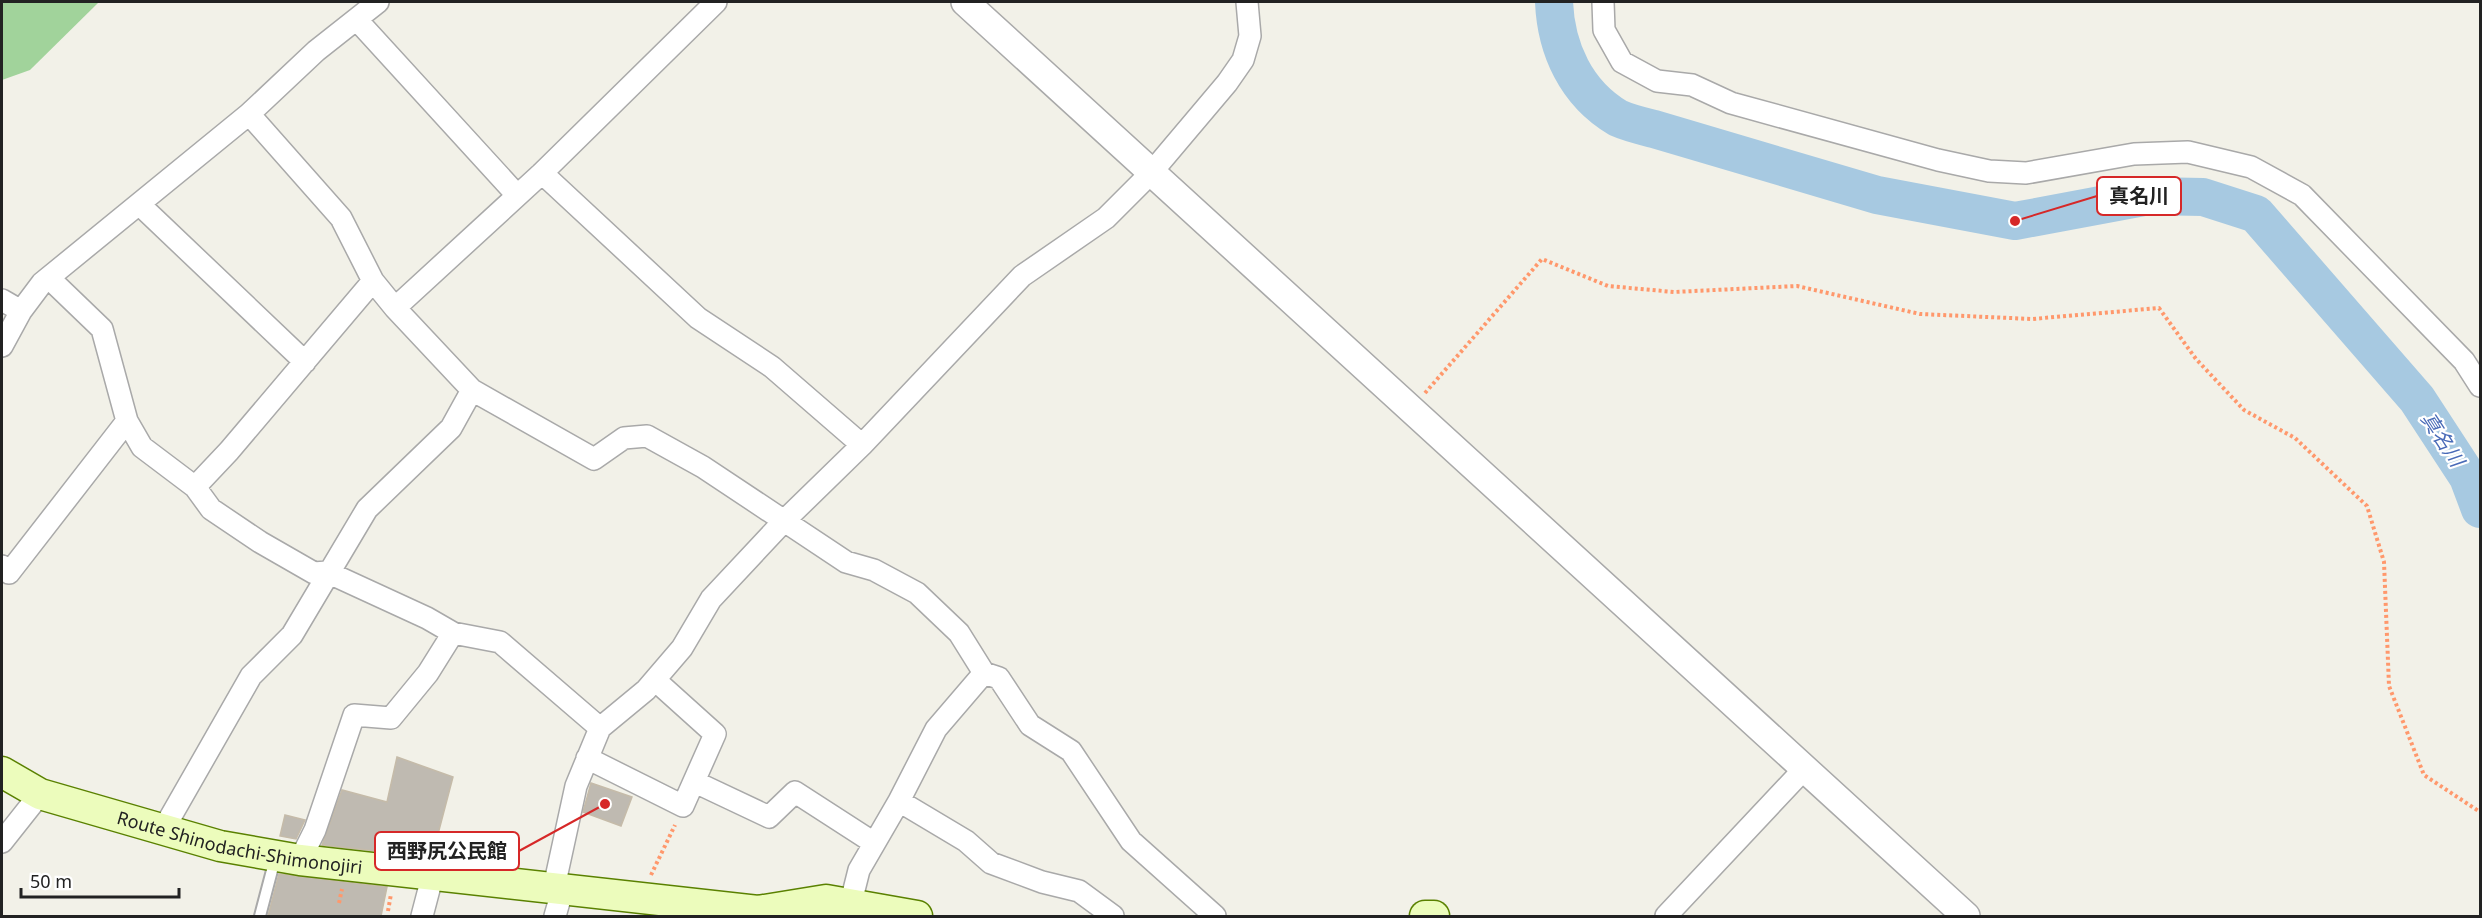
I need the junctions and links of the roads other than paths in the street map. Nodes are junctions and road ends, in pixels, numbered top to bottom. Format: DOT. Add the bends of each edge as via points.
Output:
graph roads {
  1 [pos="378,2"];
  2 [pos="716,2"];
  3 [pos="965,2"];
  4 [pos="1247,2"];
  5 [pos="1603,2"];
  6 [pos="357,20"];
  7 [pos="249,114"];
  8 [pos="542,173"];
  9 [pos="1151,173"];
  10 [pos="516,194"];
  11 [pos="139,204"];
  12 [pos="49,278"];
  13 [pos="373,281"];
  14 [pos="2,300"];
  15 [pos="395,308"];
  16 [pos="21,311"];
  17 [pos="2,346"];
  18 [pos="305,362"];
  19 [pos="2481,386"];
  20 [pos="472,390"];
  21 [pos="126,422"];
  22 [pos="862,445"];
  23 [pos="195,487"];
  24 [pos="783,522"];
  25 [pos="327,572"];
  26 [pos="4,573"];
  27 [pos="453,633"];
  28 [pos="984,673"];
  29 [pos="655,680"];
  30 [pos="600,728"];
  31 [pos="586,758"];
  32 [pos="1804,768"];
  33 [pos="2,772"];
  34 [pos="695,782"];
  35 [pos="40,794"];
  36 [pos="899,801"];
  37 [pos="163,830"];
  38 [pos="2,842"];
  39 [pos="874,843"];
  40 [pos="288,858"];
  41 [pos="433,874"];
  42 [pos="558,887"];
  43 [pos="851,902"];
  44 [pos="758,914"];
  45 [pos="260,916"];
  46 [pos="422,916"];
  47 [pos="555,916"];
  48 [pos="916,916"];
  49 [pos="1113,916"];
  50 [pos="1215,916"];
  51 [pos="1425,916"];
  52 [pos="1434,916"];
  53 [pos="1666,916"];
  54 [pos="1966,916"];
  1 -- 6 [label="street"];
  2 -- 8 [label="street"];
  3 -- 9 [label="street"];
  4 -- 9 [label="street" via="1250,36 1243,60"];
  5 -- 19 [label="street" via="1604,30 1622,62 1658,81 1692,85 1731,103 1938,160 1989,171 2026,173 2134,154 2188,152 2251,167 2302,195 2464,361"];
  6 -- 7 [label="street" via="316,51"];
  6 -- 10 [label="street"];
  7 -- 11 [label="street"];
  7 -- 13 [label="street" via="340,218"];
  8 -- 10 [label="street"];
  8 -- 22 [label="street" via="698,318 771,367"];
  9 -- 22 [label="street" via="1106,218 1022,276"];
  9 -- 32 [label="street"];
  10 -- 15 [label="street"];
  11 -- 12 [label="street"];
  11 -- 18 [label="street"];
  12 -- 16 [label="street"];
  12 -- 21 [label="street" via="102,329"];
  13 -- 15 [label="street"];
  13 -- 18 [label="street"];
  14 -- 16 [label="street"];
  15 -- 20 [label="street"];
  16 -- 17 [label="street"];
  18 -- 23 [label="street"];
  20 -- 24 [label="street" via="594,459 624,438 647,436 703,467"];
  20 -- 25 [label="street" via="451,428 367,509"];
  21 -- 23 [label="street" via="142,447"];
  21 -- 26 [label="street"];
  22 -- 24 [label="street"];
  23 -- 25 [label="street" via="211,509 260,542 314,573"];
  24 -- 28 [label="street" via="846,562 874,570 917,593 959,633"];
  24 -- 29 [label="street" via="711,599 682,648"];
  25 -- 27 [label="street"];
  25 -- 37 [label="street" via="292,635 251,675"];
  27 -- 30 [label="street" via="500,642"];
  27 -- 40 [label="street" via="428,673 391,718 354,715 315,830"];
  28 -- 36 [label="street" via="936,729"];
  28 -- 50 [label="street" via="999,678 1030,725 1071,751 1131,841"];
  29 -- 30 [label="street"];
  29 -- 34 [label="street" via="715,734"];
  30 -- 31 [label="street"];
  31 -- 34 [label="street" via="683,806"];
  31 -- 42 [label="street" via="564,830"];
  32 -- 53 [label="street"];
  32 -- 54 [label="street"];
  33 -- 35 [label="main road, Route Shinodachi-Shimonojiri"];
  34 -- 39 [label="street" via="769,818 795,792"];
  35 -- 37 [label="main road, Route Shinodachi-Shimonojiri"];
  35 -- 38 [label="street"];
  36 -- 39 [label="street"];
  36 -- 49 [label="street" via="966,842 991,863 1080,891"];
  37 -- 40 [label="main road, Route Shinodachi-Shimonojiri" via="220,846"];
  39 -- 43 [label="street" via="859,870"];
  40 -- 41 [label="main road, Route Shinodachi-Shimonojiri"];
  40 -- 45 [label="lane"];
  41 -- 42 [label="main road, Route Shinodachi-Shimonojiri"];
  41 -- 46 [label="street"];
  42 -- 44 [label="main road, Route Shinodachi-Shimonojiri"];
  42 -- 47 [label="street"];
  43 -- 44 [label="main road, Route Shinodachi-Shimonojiri" via="826,900"];
  43 -- 48 [label="main road, Route Shinodachi-Shimonojiri"];
  51 -- 52 [label="main road"];
}
